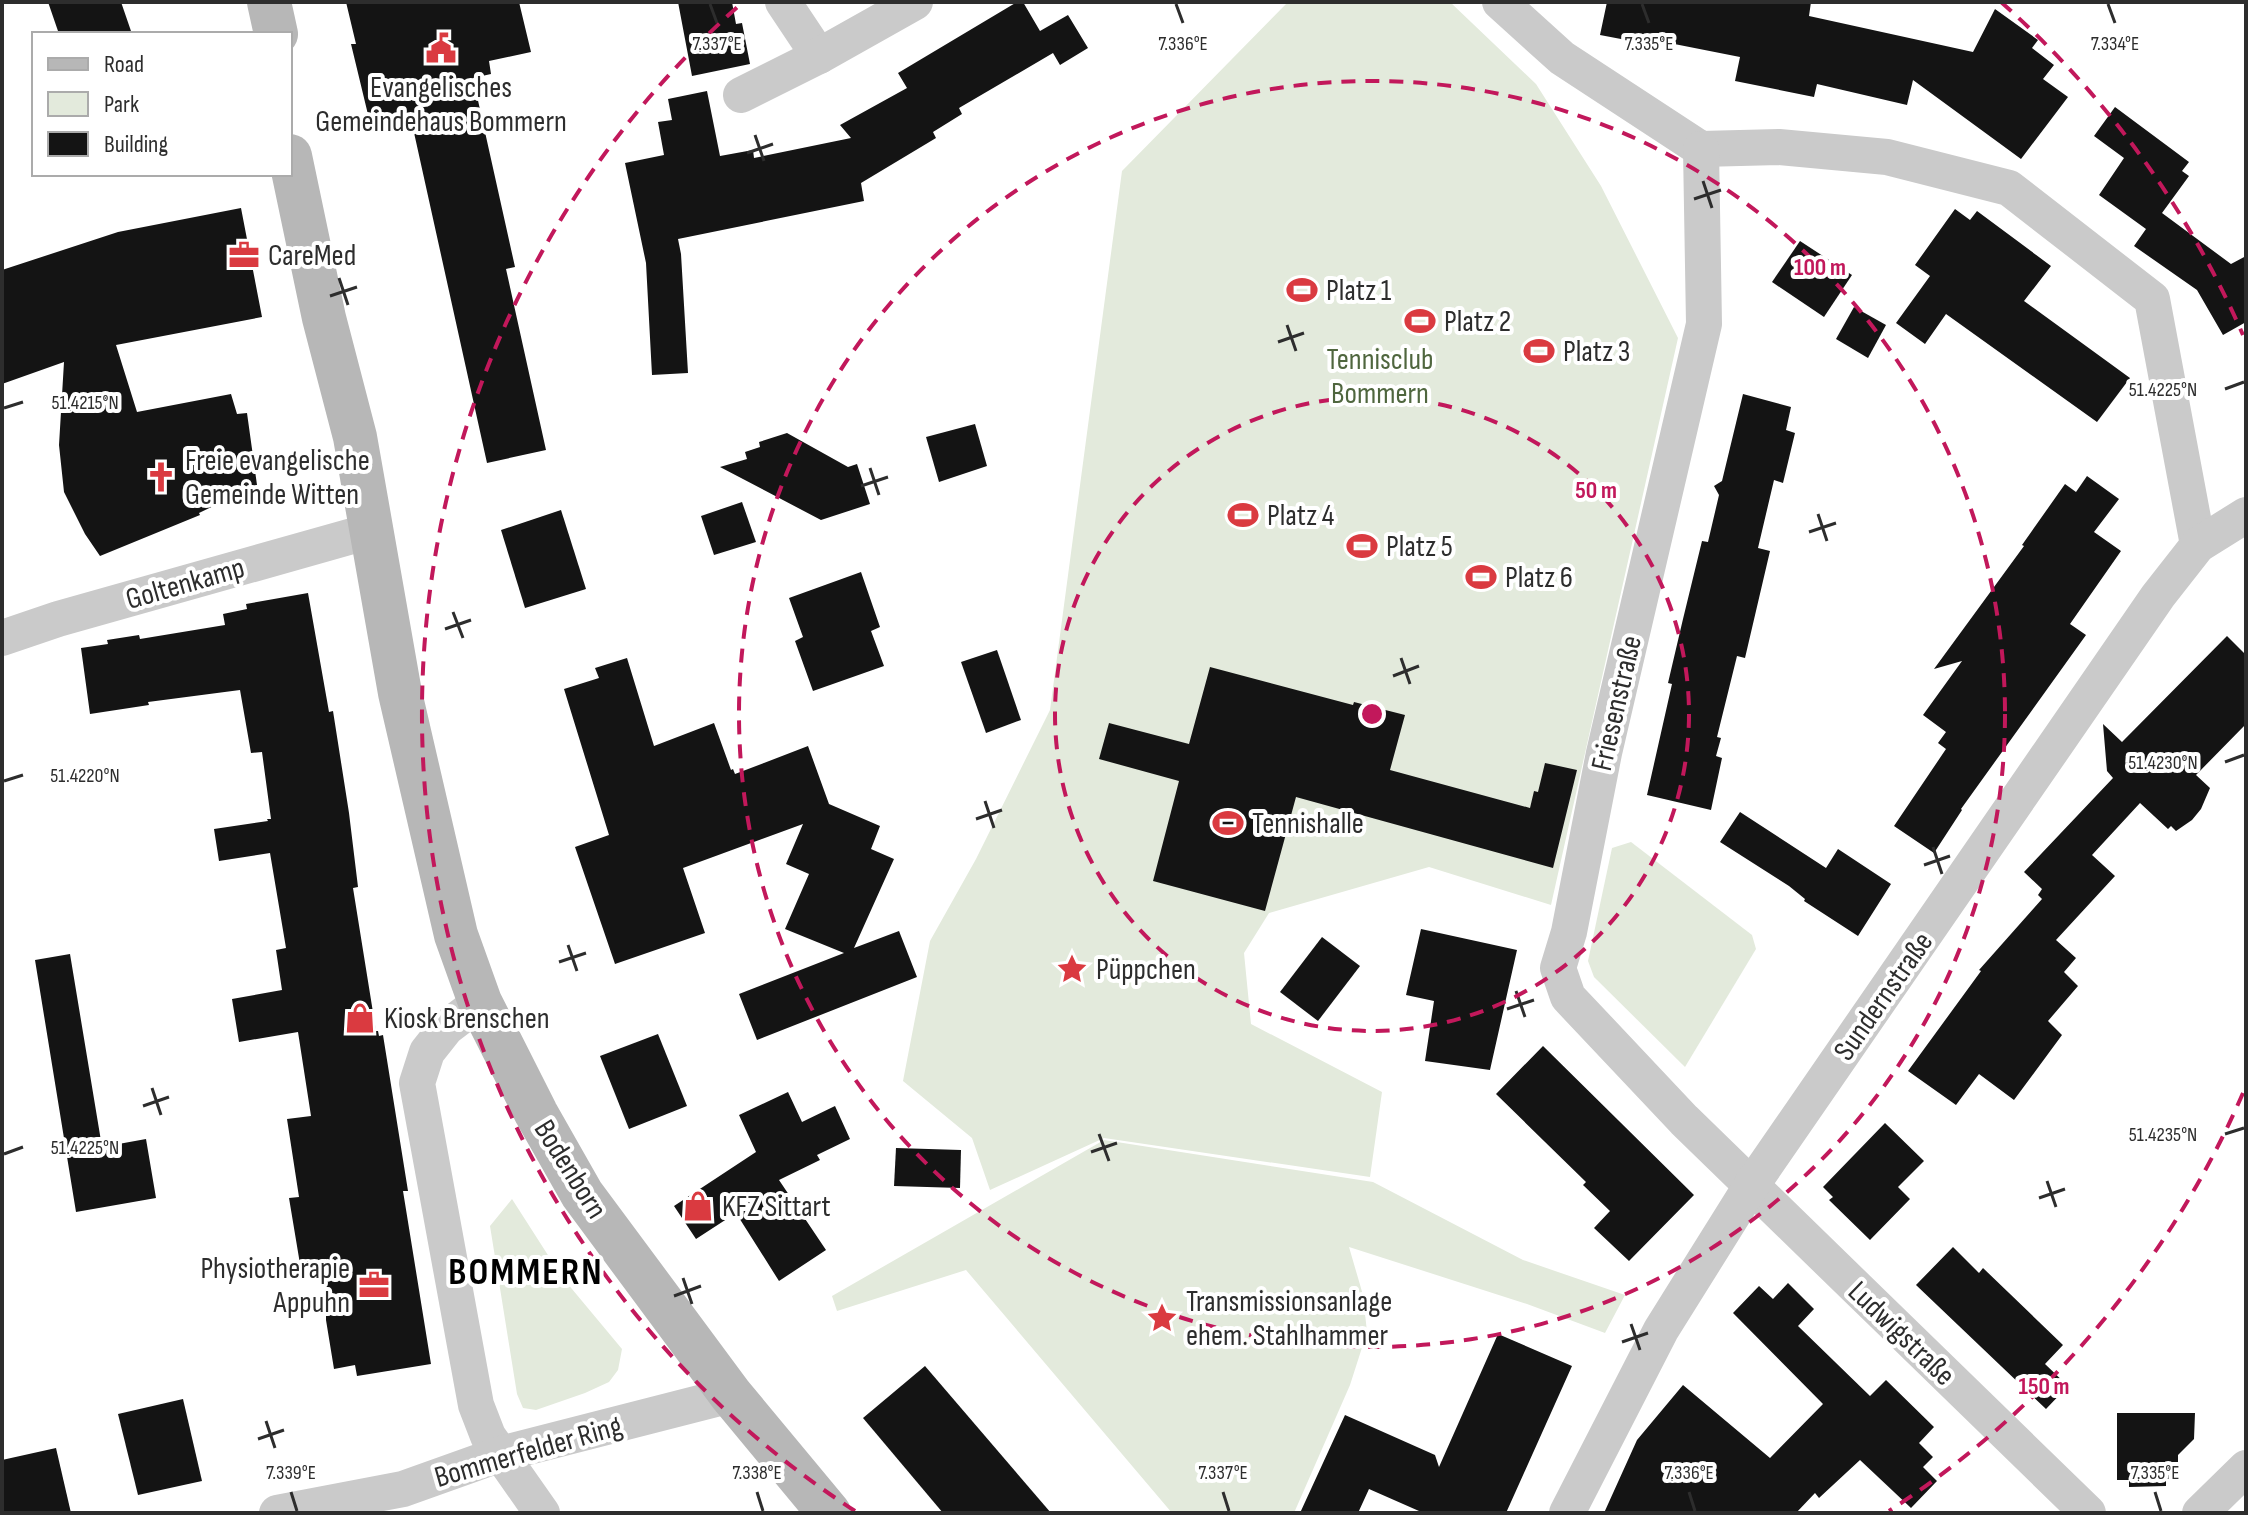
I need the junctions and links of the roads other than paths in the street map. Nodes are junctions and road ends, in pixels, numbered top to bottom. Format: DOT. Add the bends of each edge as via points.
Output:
graph roads {
  1 [pos="269,2"];
  2 [pos="783,2"];
  3 [pos="915,2"];
  4 [pos="1500,2"];
  5 [pos="276,32"];
  6 [pos="819,56"];
  7 [pos="741,95"];
  8 [pos="1701,149"];
  9 [pos="292,166"];
  10 [pos="2246,515"];
  11 [pos="370,531"];
  12 [pos="2198,545"];
  13 [pos="2,638"];
  14 [pos="480,1002"];
  15 [pos="1751,1186"];
  16 [pos="731,1395"];
  17 [pos="501,1454"];
  18 [pos="2246,1468"];
  19 [pos="277,1513"];
  20 [pos="542,1513"];
  21 [pos="829,1513"];
  22 [pos="1567,1513"];
  23 [pos="2088,1513"];
  24 [pos="2200,1513"];
  1 -- 5 [label="main road"];
  2 -- 6 [label="street"];
  3 -- 6 [label="street"];
  4 -- 8 [label="street" via="1562,58"];
  6 -- 7 [label="street"];
  8 -- 12 [label="street" via="1779,147 1887,157 2009,188 2152,299"];
  8 -- 15 [label="street, Friesenstraße" via="1704,324 1558,968 1568,997"];
  9 -- 11 [label="main road, Bodenborn" via="355,437"];
  10 -- 12 [label="street, Sundernstraße"];
  11 -- 13 [label="street, Goltenkamp"];
  11 -- 14 [label="main road, Bodenborn" via="400,693 452,920"];
  12 -- 15 [label="street, Sundernstraße" via="2149,608"];
  14 -- 16 [label="main road, Bodenborn" via="582,1194"];
  14 -- 17 [label="street" via="446,1028 427,1052 417,1083 476,1405"];
  15 -- 22 [label="street, Sundernstraße" via="1661,1330"];
  15 -- 23 [label="street, Ludwigstraße"];
  16 -- 17 [label="street, Bommerfelder Ring"];
  16 -- 21 [label="main road, Bodenborn"];
  17 -- 19 [label="street, Bommerfelder Ring" via="403,1489"];
  17 -- 20 [label="street"];
  18 -- 24 [label="street"];
}
